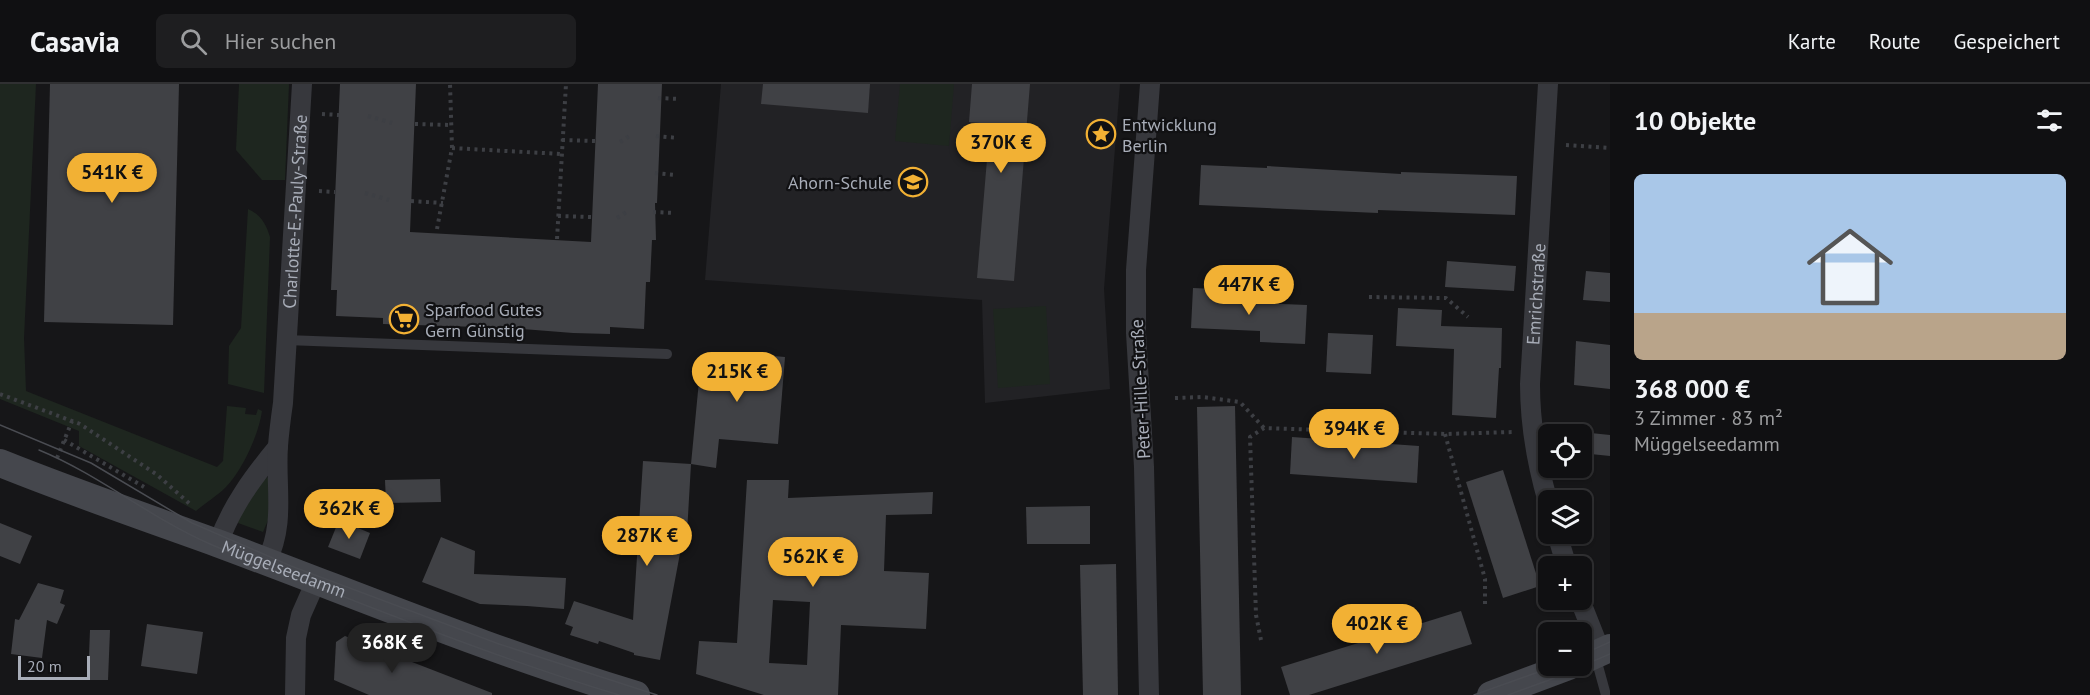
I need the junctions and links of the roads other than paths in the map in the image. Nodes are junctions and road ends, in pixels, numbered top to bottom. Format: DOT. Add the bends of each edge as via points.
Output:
graph roads {
  1 [pos="302,84"];
  2 [pos="1150,84"];
  3 [pos="1548,84"];
  4 [pos="286,340"];
  5 [pos="667,354"];
  6 [pos="278,447"];
  7 [pos="0,463"];
  8 [pos="1544,490"];
  9 [pos="218,544"];
  10 [pos="266,563"];
  11 [pos="316,581"];
  12 [pos="1583,610"];
  13 [pos="1597,654"];
  14 [pos="1542,676"];
  15 [pos="296,695"];
  16 [pos="636,695"];
  17 [pos="1149,695"];
  18 [pos="1491,695"];
  19 [pos="1605,695"];
  1 -- 4 [label="street, Charlotte-E.-Pauly-Straße"];
  2 -- 17 [label="street, Peter-Hille-Straße" via="1136,270"];
  3 -- 8 [label="street, Emrichstraße" via="1530,405"];
  4 -- 5 [label="lane"];
  4 -- 6 [label="street, Charlotte-E.-Pauly-Straße"];
  6 -- 9 [label="street" via="228,517"];
  6 -- 10 [label="street, Charlotte-E.-Pauly-Straße" via="280,507 275,540"];
  7 -- 9 [label="main road, Müggelseedamm"];
  9 -- 10 [label="main road, Müggelseedamm"];
  10 -- 11 [label="main road, Müggelseedamm"];
  11 -- 15 [label="street" via="296,638"];
  11 -- 16 [label="main road, Müggelseedamm" via="475,642"];
  12 -- 13 [label="street"];
  13 -- 19 [label="lane"];
  14 -- 18 [label="main road"];
}
